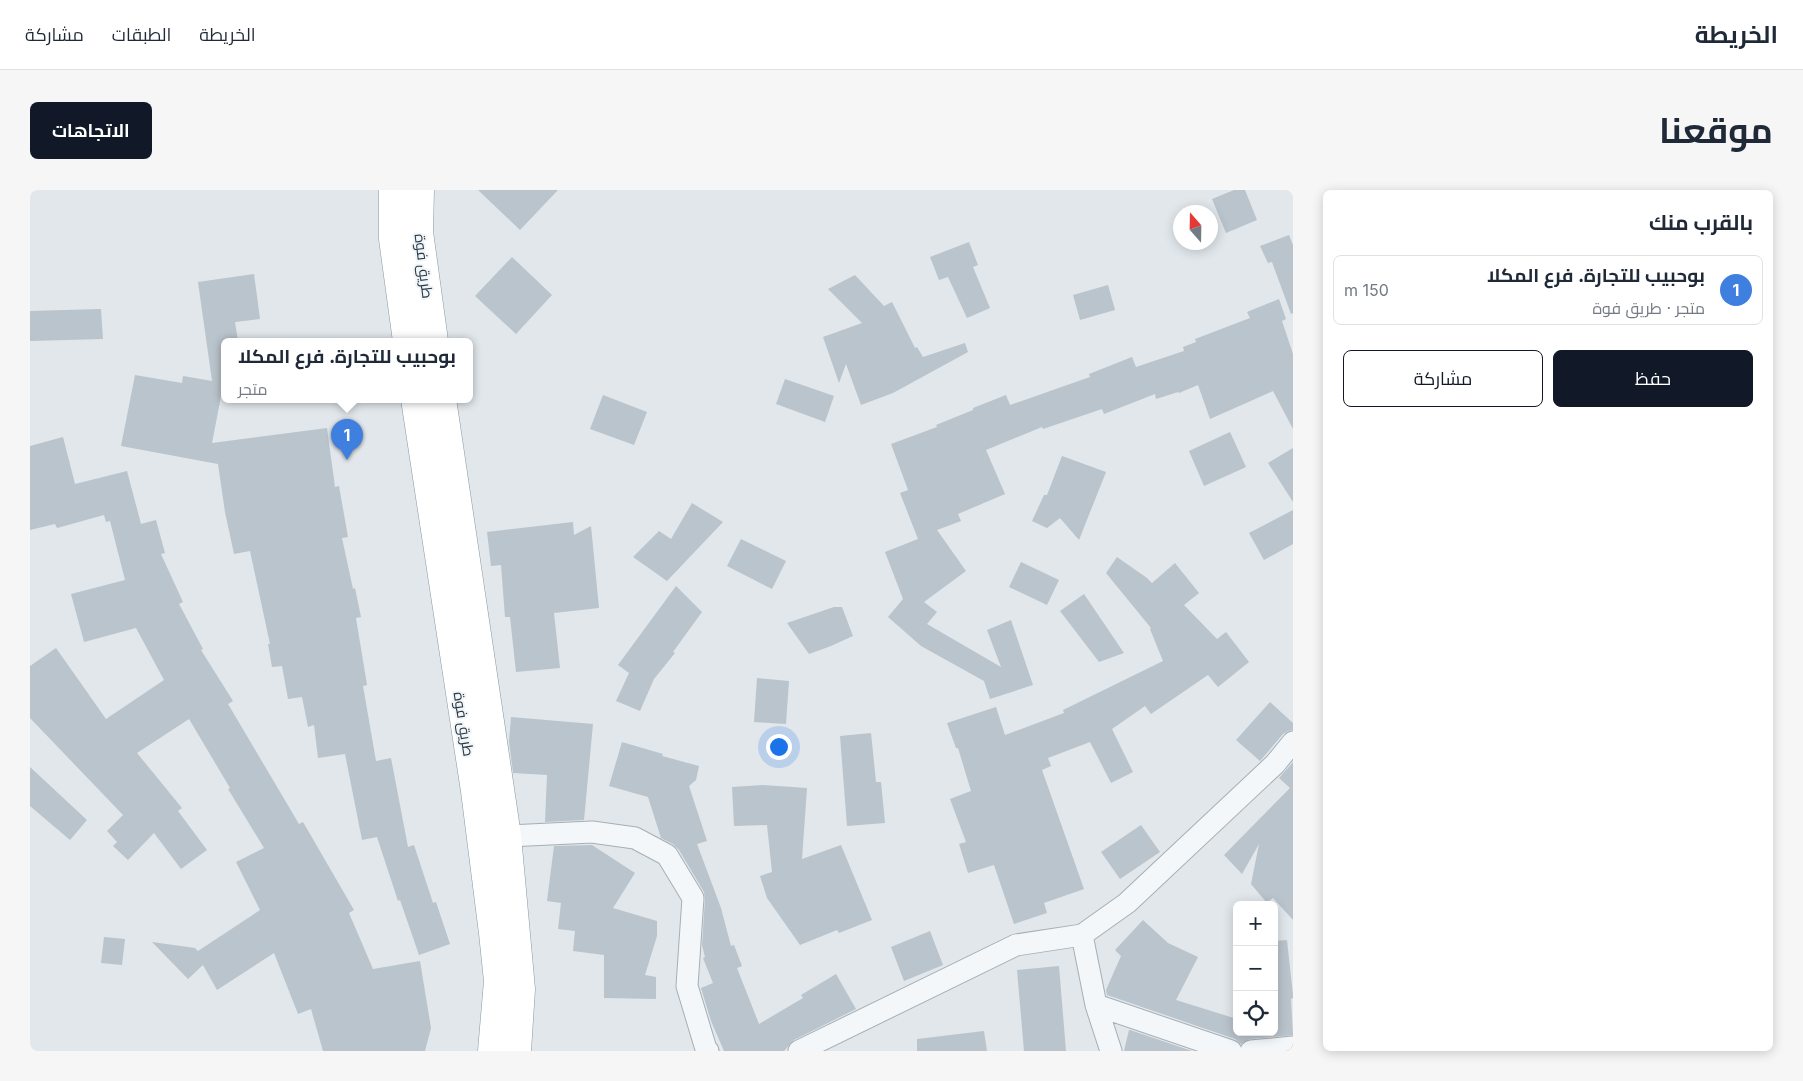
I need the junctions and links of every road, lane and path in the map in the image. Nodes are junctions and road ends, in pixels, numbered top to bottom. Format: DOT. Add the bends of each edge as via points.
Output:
graph roads {
  1 [pos="393,190"];
  2 [pos="420,190"];
  3 [pos="407,338"];
  4 [pos="434,338"];
  5 [pos="416,403"];
  6 [pos="443,403"];
  7 [pos="1293,742"];
  8 [pos="507,836"];
  9 [pos="1082,935"];
  10 [pos="1096,1005"];
  11 [pos="1293,1048"];
  12 [pos="492,1051"];
  13 [pos="517,1051"];
  14 [pos="708,1051"];
  15 [pos="799,1051"];
  16 [pos="1111,1051"];
  17 [pos="1231,1051"];
  18 [pos="1251,1051"];
  1 -- 3 [label="highway, طريق فوة" via="393,240"];
  2 -- 4 [label="highway, طريق فوة" via="419,232"];
  5 -- 12 [label="highway, طريق فوة" via="475,791 493,933 498,981"];
  6 -- 8 [label="highway, طريق فوة"];
  7 -- 9 [label="street" via="1275,764 1127,903"];
  8 -- 13 [label="highway, طريق فوة" via="521,989"];
  8 -- 14 [label="street" via="609,834 635,838 667,855 693,898 687,986"];
  9 -- 10 [label="street"];
  9 -- 15 [label="street" via="1016,946"];
  10 -- 16 [label="street"];
  10 -- 17 [label="street"];
  11 -- 18 [label="street"];
}
